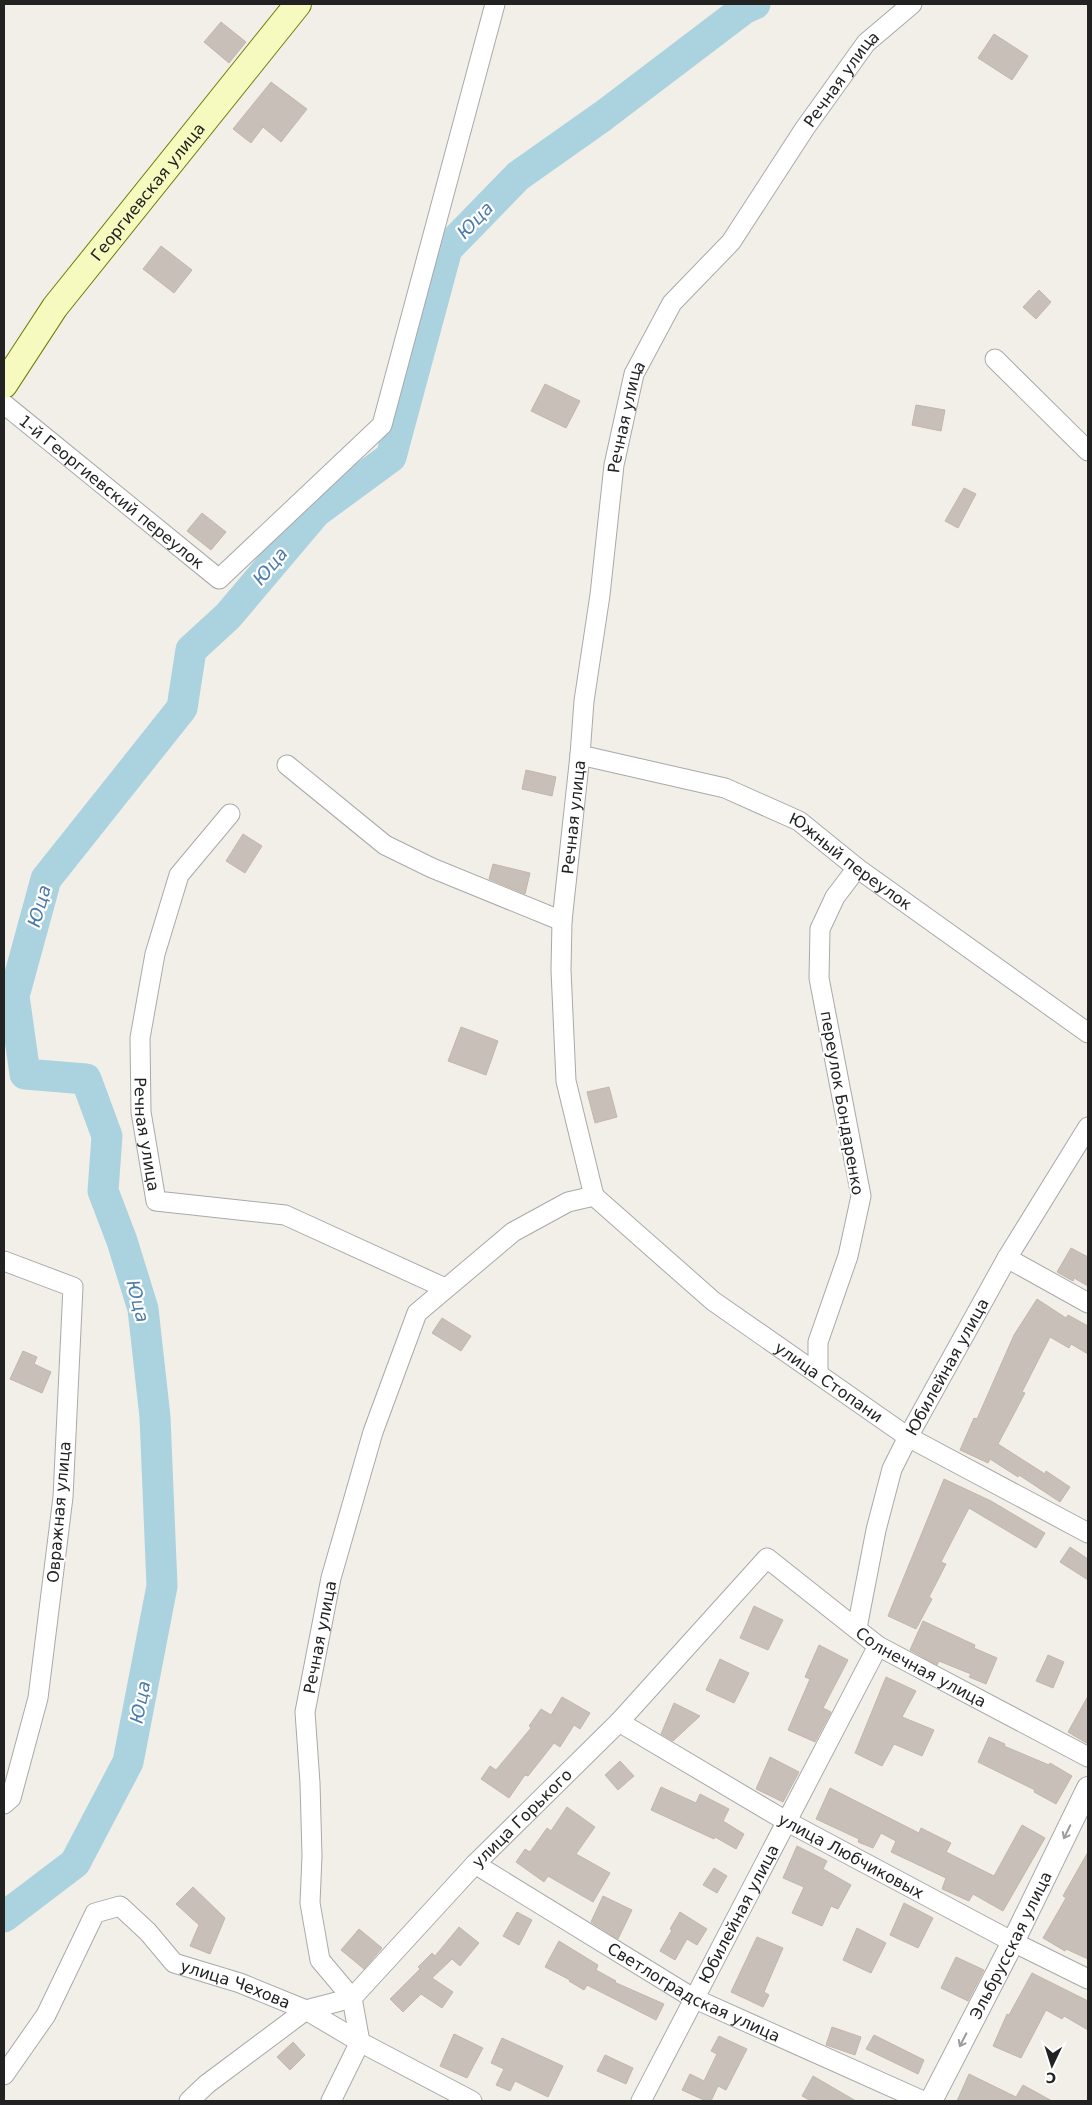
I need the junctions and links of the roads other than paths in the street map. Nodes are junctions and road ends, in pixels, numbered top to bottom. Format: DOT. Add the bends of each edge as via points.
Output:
graph roads {
  1 [pos="298,4"];
  2 [pos="495,4"];
  3 [pos="912,4"];
  4 [pos="995,359"];
  5 [pos="4,385"];
  6 [pos="4,404"];
  7 [pos="1088,451"];
  8 [pos="580,755"];
  9 [pos="287,765"];
  10 [pos="230,814"];
  11 [pos="857,868"];
  12 [pos="562,921"];
  13 [pos="1088,1033"];
  14 [pos="1088,1127"];
  15 [pos="594,1196"];
  16 [pos="1007,1258"];
  17 [pos="4,1262"];
  18 [pos="445,1288"];
  19 [pos="1088,1303"];
  20 [pos="818,1373"];
  21 [pos="908,1437"];
  22 [pos="1088,1533"];
  23 [pos="767,1558"];
  24 [pos="857,1628"];
  25 [pos="878,1646"];
  26 [pos="619,1722"];
  27 [pos="1088,1757"];
  28 [pos="1088,1788"];
  29 [pos="4,1804"];
  30 [pos="786,1821"];
  31 [pos="475,1864"];
  32 [pos="1013,1942"];
  33 [pos="1088,1979"];
  34 [pos="352,1998"];
  35 [pos="693,1998"];
  36 [pos="306,2010"];
  37 [pos="360,2042"];
  38 [pos="4,2075"];
  39 [pos="189,2101"];
  40 [pos="331,2101"];
  41 [pos="472,2101"];
  42 [pos="641,2101"];
  43 [pos="923,2101"];
  44 [pos="931,2101"];
  1 -- 5 [label="main road, Георгиевская улица" via="55,307"];
  2 -- 6 [label="street, 1-й Георгиевский переулок" via="382,425 220,579"];
  3 -- 8 [label="street, Речная улица" via="866,43 805,128 731,242 672,303 634,374 614,465"];
  4 -- 7 [label="street"];
  8 -- 11 [label="street, Южный переулок" via="725,788 799,820"];
  8 -- 12 [label="street, Речная улица"];
  9 -- 12 [label="street" via="385,844 432,868"];
  10 -- 18 [label="street, Речная улица" via="179,875 155,954 140,1038 142,1112 156,1201 285,1216"];
  11 -- 13 [label="street, Южный переулок"];
  11 -- 20 [label="street, переулок Бондаренко" via="835,897 820,929 818,978 861,1196 848,1256 818,1342"];
  12 -- 15 [label="street, Речная улица" via="566,1082"];
  14 -- 16 [label="street, Юбилейная улица"];
  15 -- 18 [label="street, Речная улица" via="568,1202 513,1232"];
  15 -- 20 [label="street, улица Стопани" via="713,1301"];
  16 -- 19 [label="street"];
  16 -- 21 [label="street, Юбилейная улица"];
  17 -- 29 [label="street, Овражная улица" via="73,1287 63,1497 38,1698 11,1798"];
  18 -- 34 [label="street, Речная улица" via="416,1313 373,1432 331,1578 305,1712 311,1801 310,1903 320,1960"];
  20 -- 21 [label="street, улица Стопани"];
  21 -- 22 [label="street, улица Стопани"];
  21 -- 24 [label="street, Юбилейная улица" via="892,1470 876,1530"];
  23 -- 24 [label="street, Солнечная улица"];
  23 -- 26 [label="street, улица Горького"];
  24 -- 25 [label="street, Солнечная улица"];
  25 -- 27 [label="street, Солнечная улица"];
  25 -- 30 [label="street, Юбилейная улица"];
  26 -- 30 [label="street, улица Любчиковых"];
  26 -- 31 [label="street, улица Горького"];
  28 -- 32 [label="street, Эльбрусская улица, one-way"];
  30 -- 32 [label="street, улица Любчиковых"];
  30 -- 35 [label="street, Юбилейная улица"];
  31 -- 34 [label="street, улица Горького"];
  31 -- 35 [label="street, Светлоградская улица"];
  32 -- 33 [label="street, улица Любчиковых"];
  32 -- 44 [label="street, Эльбрусская улица, one-way"];
  34 -- 36 [label="street"];
  34 -- 37 [label="street"];
  35 -- 42 [label="street, Юбилейная улица"];
  35 -- 43 [label="street, Светлоградская улица"];
  36 -- 37 [label="street, улица Чехова"];
  36 -- 38 [label="street, улица Чехова" via="240,1983 174,1963 120,1906 95,1913 46,2015"];
  36 -- 39 [label="street"];
  37 -- 40 [label="street"];
  37 -- 41 [label="street, улица Чехова"];
}
